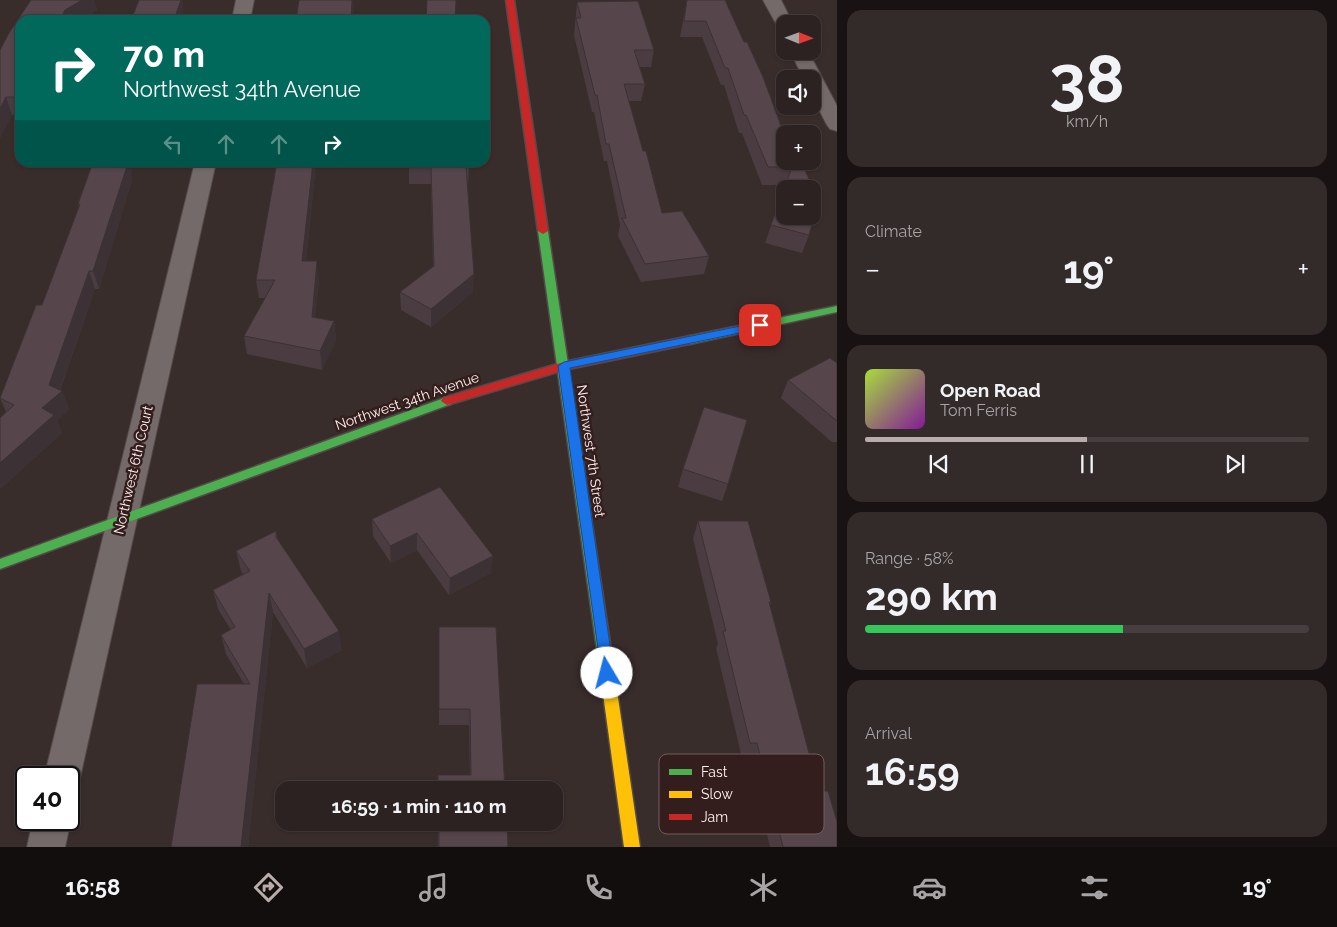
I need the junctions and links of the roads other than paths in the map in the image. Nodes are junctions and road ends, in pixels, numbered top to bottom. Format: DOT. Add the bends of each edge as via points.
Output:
graph roads {
  1 [pos="245,0"];
  2 [pos="510,0"];
  3 [pos="772,0"];
  4 [pos="241,15"];
  5 [pos="780,15"];
  6 [pos="804,60"];
  7 [pos="837,125"];
  8 [pos="205,167"];
  9 [pos="837,309"];
  10 [pos="564,366"];
  11 [pos="121,519"];
  12 [pos="0,564"];
  13 [pos="65,766"];
  14 [pos="50,831"];
  15 [pos="46,847"];
  16 [pos="632,847"];
  1 -- 4 [label="street"];
  2 -- 10 [label="street, Northwest 7th Street"];
  3 -- 5 [label="street"];
  6 -- 7 [label="street"];
  8 -- 11 [label="street, Northwest 6th Court"];
  9 -- 10 [label="street, Northwest 34th Avenue"];
  10 -- 11 [label="street, Northwest 34th Avenue" via="443,402"];
  10 -- 16 [label="street, Northwest 7th Street"];
  11 -- 12 [label="street, Northwest 34th Avenue"];
  11 -- 13 [label="street, Northwest 6th Court"];
  14 -- 15 [label="street"];
}
